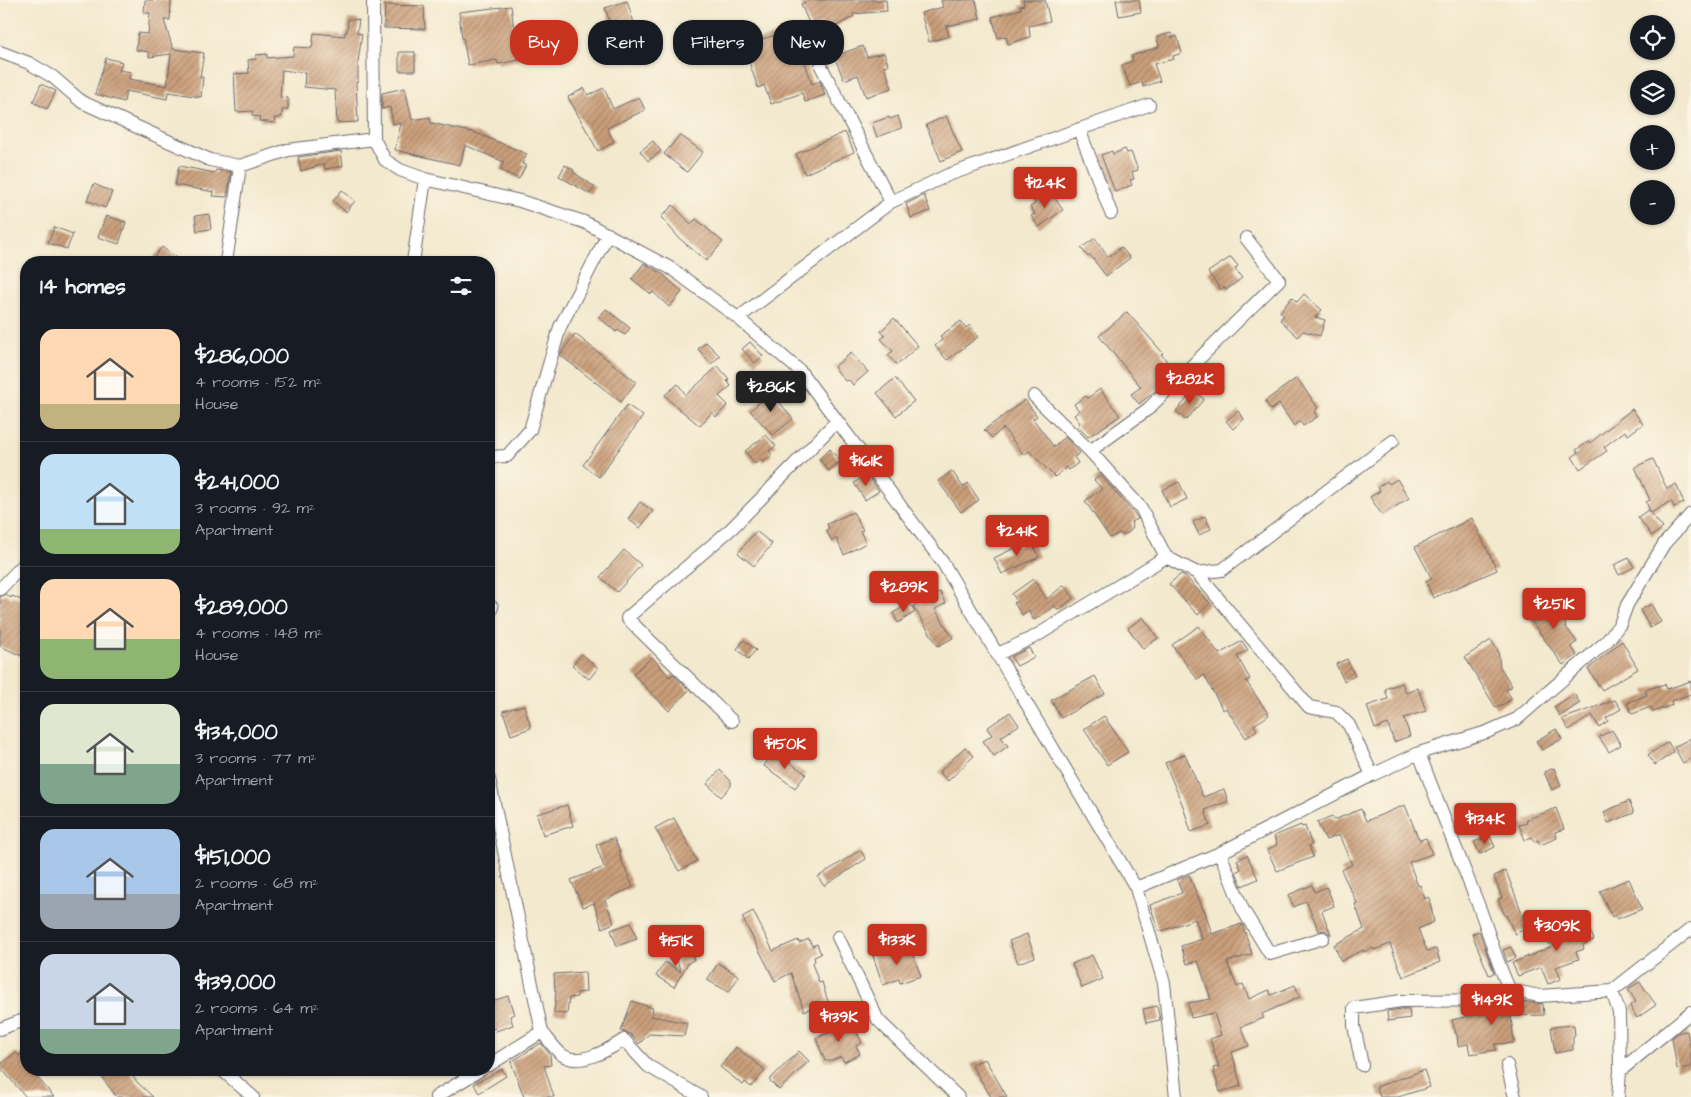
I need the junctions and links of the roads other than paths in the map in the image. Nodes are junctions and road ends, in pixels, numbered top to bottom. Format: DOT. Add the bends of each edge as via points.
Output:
graph roads {
  1 [pos="373,0"];
  2 [pos="0,52"];
  3 [pos="821,66"];
  4 [pos="1150,105"];
  5 [pos="1079,129"];
  6 [pos="374,139"];
  7 [pos="240,166"];
  8 [pos="425,179"];
  9 [pos="891,202"];
  10 [pos="1111,213"];
  11 [pos="608,234"];
  12 [pos="1246,238"];
  13 [pos="227,256"];
  14 [pos="414,256"];
  15 [pos="738,318"];
  16 [pos="1034,396"];
  17 [pos="837,421"];
  18 [pos="1393,441"];
  19 [pos="1090,451"];
  20 [pos="495,457"];
  21 [pos="1691,514"];
  22 [pos="1166,556"];
  23 [pos="20,568"];
  24 [pos="1197,574"];
  25 [pos="0,590"];
  26 [pos="998,654"];
  27 [pos="732,721"];
  28 [pos="1419,753"];
  29 [pos="1372,775"];
  30 [pos="495,815"];
  31 [pos="1220,853"];
  32 [pos="1136,888"];
  33 [pos="1691,929"];
  34 [pos="838,937"];
  35 [pos="1323,938"];
  36 [pos="1510,990"];
  37 [pos="1612,991"];
  38 [pos="1691,1012"];
  39 [pos="20,1021"];
  40 [pos="0,1029"];
  41 [pos="542,1032"];
  42 [pos="495,1061"];
  43 [pos="1362,1065"];
  44 [pos="1506,1065"];
  45 [pos="1620,1072"];
  46 [pos="229,1076"];
  47 [pos="470,1076"];
  48 [pos="253,1097"];
  49 [pos="436,1097"];
  50 [pos="701,1097"];
  51 [pos="958,1097"];
  52 [pos="1176,1097"];
  53 [pos="1515,1097"];
  54 [pos="1618,1097"];
  1 -- 6 [label="street"];
  2 -- 7 [label="street" via="53,77 82,102 210,160"];
  3 -- 9 [label="street"];
  4 -- 5 [label="street"];
  5 -- 9 [label="street" via="948,175"];
  5 -- 10 [label="street"];
  6 -- 7 [label="street" via="288,150"];
  6 -- 8 [label="street" via="384,160"];
  7 -- 13 [label="street"];
  8 -- 11 [label="street" via="520,201 584,222"];
  8 -- 14 [label="street"];
  9 -- 15 [label="street"];
  11 -- 15 [label="street" via="672,269"];
  11 -- 20 [label="street" via="560,327 530,430 507,456"];
  12 -- 19 [label="street" via="1279,280 1148,409"];
  15 -- 17 [label="street" via="800,371"];
  16 -- 19 [label="street"];
  17 -- 26 [label="street" via="943,563"];
  17 -- 27 [label="street" via="732,528 627,618"];
  18 -- 24 [label="street" via="1222,570"];
  19 -- 22 [label="street" via="1141,508"];
  21 -- 28 [label="street" via="1664,544 1627,605 1620,624 1607,641 1580,665 1517,719"];
  22 -- 24 [label="street"];
  22 -- 26 [label="street" via="1036,636"];
  23 -- 25 [label="street"];
  24 -- 29 [label="street" via="1309,707 1336,712 1349,725"];
  26 -- 32 [label="street"];
  28 -- 29 [label="street"];
  28 -- 36 [label="street"];
  29 -- 31 [label="street"];
  30 -- 41 [label="street"];
  31 -- 32 [label="street"];
  31 -- 35 [label="street" via="1244,910 1270,954"];
  32 -- 52 [label="street" via="1164,983"];
  33 -- 37 [label="street"];
  34 -- 51 [label="street" via="878,1020"];
  36 -- 37 [label="street" via="1540,996"];
  36 -- 43 [label="street" via="1501,1000 1400,1001 1354,1008 1354,1026"];
  37 -- 45 [label="street" via="1619,1012"];
  38 -- 45 [label="street"];
  39 -- 40 [label="street"];
  41 -- 42 [label="street"];
  41 -- 50 [label="street" via="561,1054 571,1058 589,1058 624,1040 648,1066"];
  44 -- 53 [label="street"];
  45 -- 54 [label="street"];
  46 -- 48 [label="street"];
  47 -- 49 [label="street"];
}
